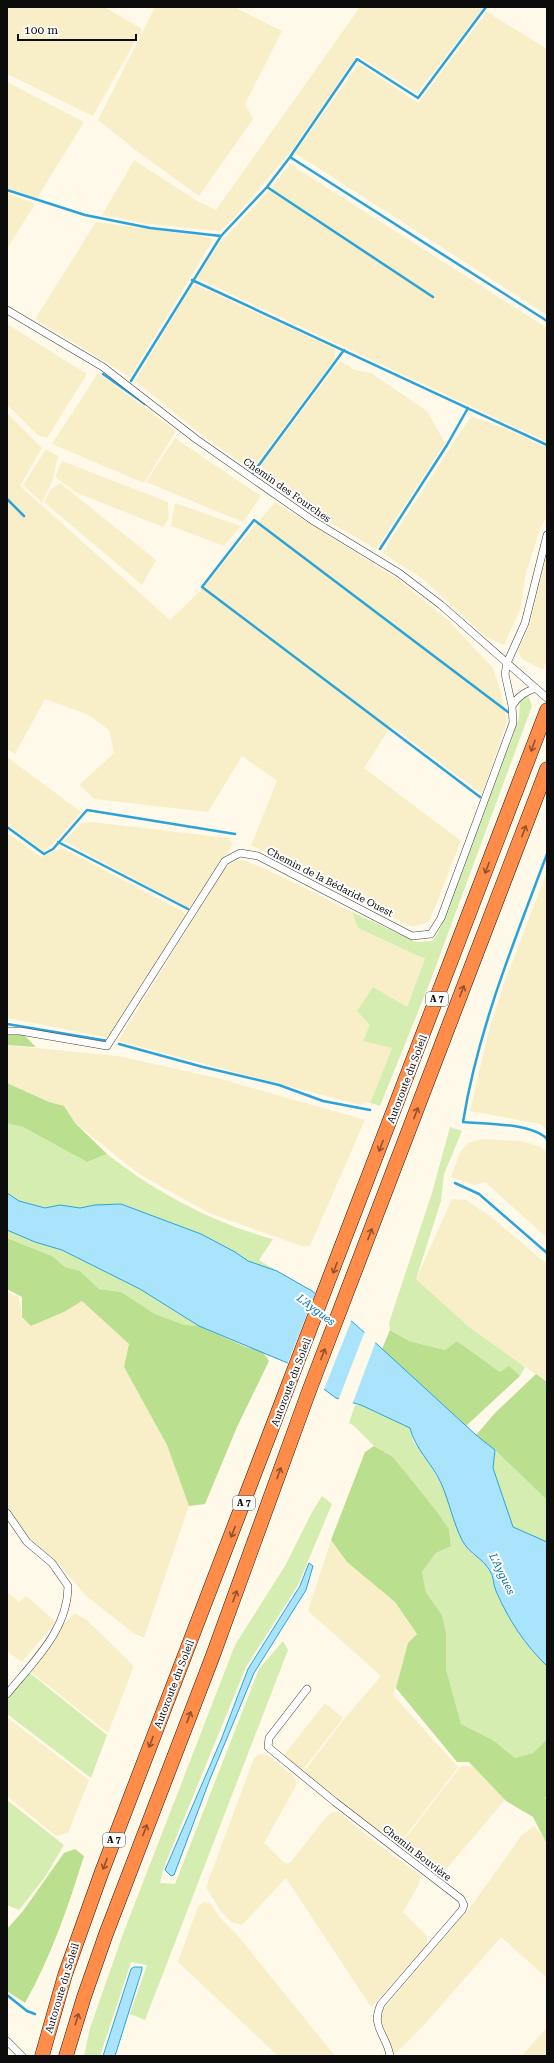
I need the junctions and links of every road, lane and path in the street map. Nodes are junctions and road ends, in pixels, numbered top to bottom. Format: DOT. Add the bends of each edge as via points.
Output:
graph roads {
  1 [pos="7,310"];
  2 [pos="547,535"];
  3 [pos="507,663"];
  4 [pos="536,688"];
  5 [pos="547,698"];
  6 [pos="512,706"];
  7 [pos="547,710"];
  8 [pos="547,769"];
  9 [pos="7,1031"];
  10 [pos="7,1513"];
  11 [pos="307,1689"];
  12 [pos="7,1694"];
  13 [pos="7,2041"];
  14 [pos="21,2054"];
  15 [pos="42,2056"];
  16 [pos="66,2056"];
  17 [pos="390,2056"];
  1 -- 3 [label="street, Chemin des Fourches" via="103,368 196,439 289,504 399,573 441,605"];
  2 -- 3 [label="street" via="525,623"];
  3 -- 4 [label="street, Chemin des Fourches"];
  3 -- 6 [label="street, Chemin de la Bédaride Ouest" via="505,674"];
  4 -- 5 [label="street, Chemin des Fourches"];
  4 -- 6 [label="street" via="524,693"];
  6 -- 9 [label="street, Chemin de la Bédaride Ouest" via="513,723 441,918 431,934 412,936 258,856 240,853 225,861 107,1046"];
  7 -- 15 [label="highway, Autoroute du Soleil / A 7, one-way" via="101,1874 65,1975"];
  16 -- 8 [label="highway, Autoroute du Soleil / A 7, one-way" via="106,1934 212,1658 309,1391"];
  10 -- 12 [label="street" via="27,1542 52,1562 68,1586 65,1610 52,1639"];
  11 -- 17 [label="street, Chemin Bouvière" via="269,1738 268,1746 464,1904 462,1910 381,2004 376,2020"];
  13 -- 14 [label="street"];
}
